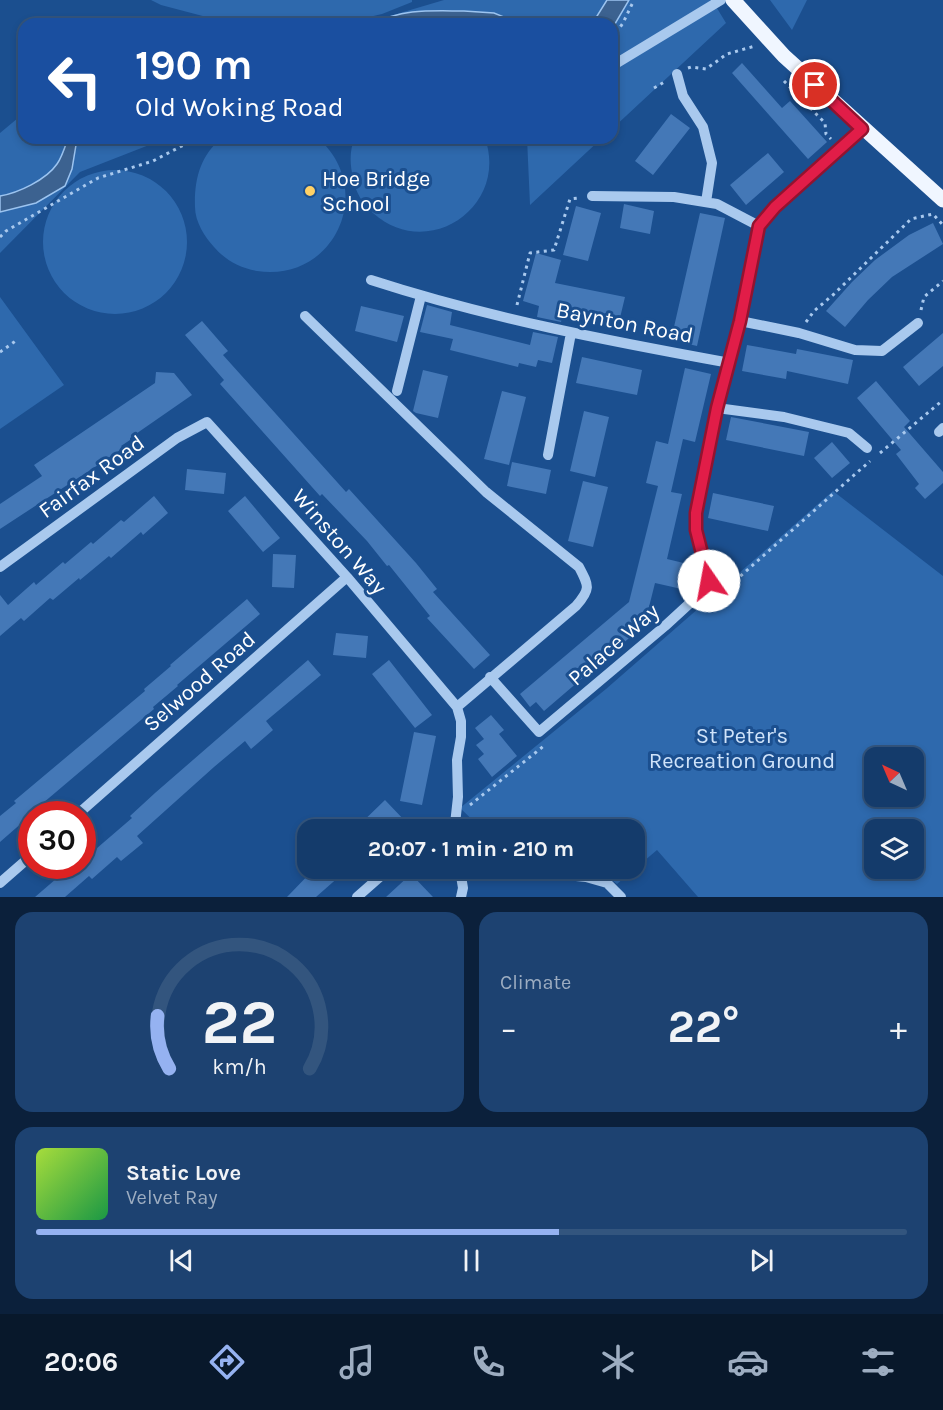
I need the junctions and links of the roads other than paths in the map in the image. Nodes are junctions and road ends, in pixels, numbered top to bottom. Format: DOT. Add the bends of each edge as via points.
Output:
graph roads {
  1 [pos="721,0"];
  2 [pos="733,0"];
  3 [pos="618,62"];
  4 [pos="677,74"];
  5 [pos="862,129"];
  6 [pos="592,196"];
  7 [pos="943,200"];
  8 [pos="706,202"];
  9 [pos="759,226"];
  10 [pos="371,280"];
  11 [pos="421,296"];
  12 [pos="305,316"];
  13 [pos="740,321"];
  14 [pos="918,323"];
  15 [pos="571,333"];
  16 [pos="730,363"];
  17 [pos="397,391"];
  18 [pos="717,408"];
  19 [pos="207,422"];
  20 [pos="867,448"];
  21 [pos="549,455"];
  22 [pos="0,567"];
  23 [pos="347,577"];
  24 [pos="490,677"];
  25 [pos="457,707"];
  26 [pos="93,801"];
  27 [pos="459,819"];
  28 [pos="18,867"];
  29 [pos="377,879"];
  30 [pos="462,879"];
  31 [pos="592,879"];
  32 [pos="0,883"];
  33 [pos="357,897"];
  34 [pos="461,897"];
  35 [pos="621,897"];
  1 -- 3 [label="street"];
  2 -- 5 [label="main road" via="768,41"];
  4 -- 8 [label="street" via="683,96 703,127 712,163"];
  5 -- 7 [label="main road"];
  5 -- 9 [label="street"];
  6 -- 8 [label="street" via="674,197"];
  8 -- 9 [label="street"];
  9 -- 13 [label="street, Palace Way"];
  10 -- 11 [label="street, Baynton Road"];
  11 -- 15 [label="street, Baynton Road"];
  11 -- 17 [label="street"];
  12 -- 24 [label="street" via="486,492 579,567 587,583 587,594"];
  13 -- 14 [label="street" via="855,350 882,351"];
  13 -- 16 [label="street, Palace Way"];
  15 -- 16 [label="street, Baynton Road"];
  15 -- 21 [label="street"];
  16 -- 18 [label="street, Palace Way"];
  18 -- 20 [label="street" via="784,417 849,433"];
  18 -- 24 [label="street, Palace Way" via="696,513 696,530 709,581 702,592 539,732"];
  19 -- 22 [label="street, Fairfax Road" via="177,438"];
  19 -- 23 [label="street, Winston Way"];
  23 -- 25 [label="street, Winston Way"];
  23 -- 26 [label="street, Selwood Road"];
  24 -- 25 [label="street"];
  25 -- 27 [label="street" via="461,722 457,760"];
  28 -- 32 [label="street"];
  29 -- 33 [label="street"];
  30 -- 34 [label="street"];
  31 -- 35 [label="street" via="607,884"];
}
